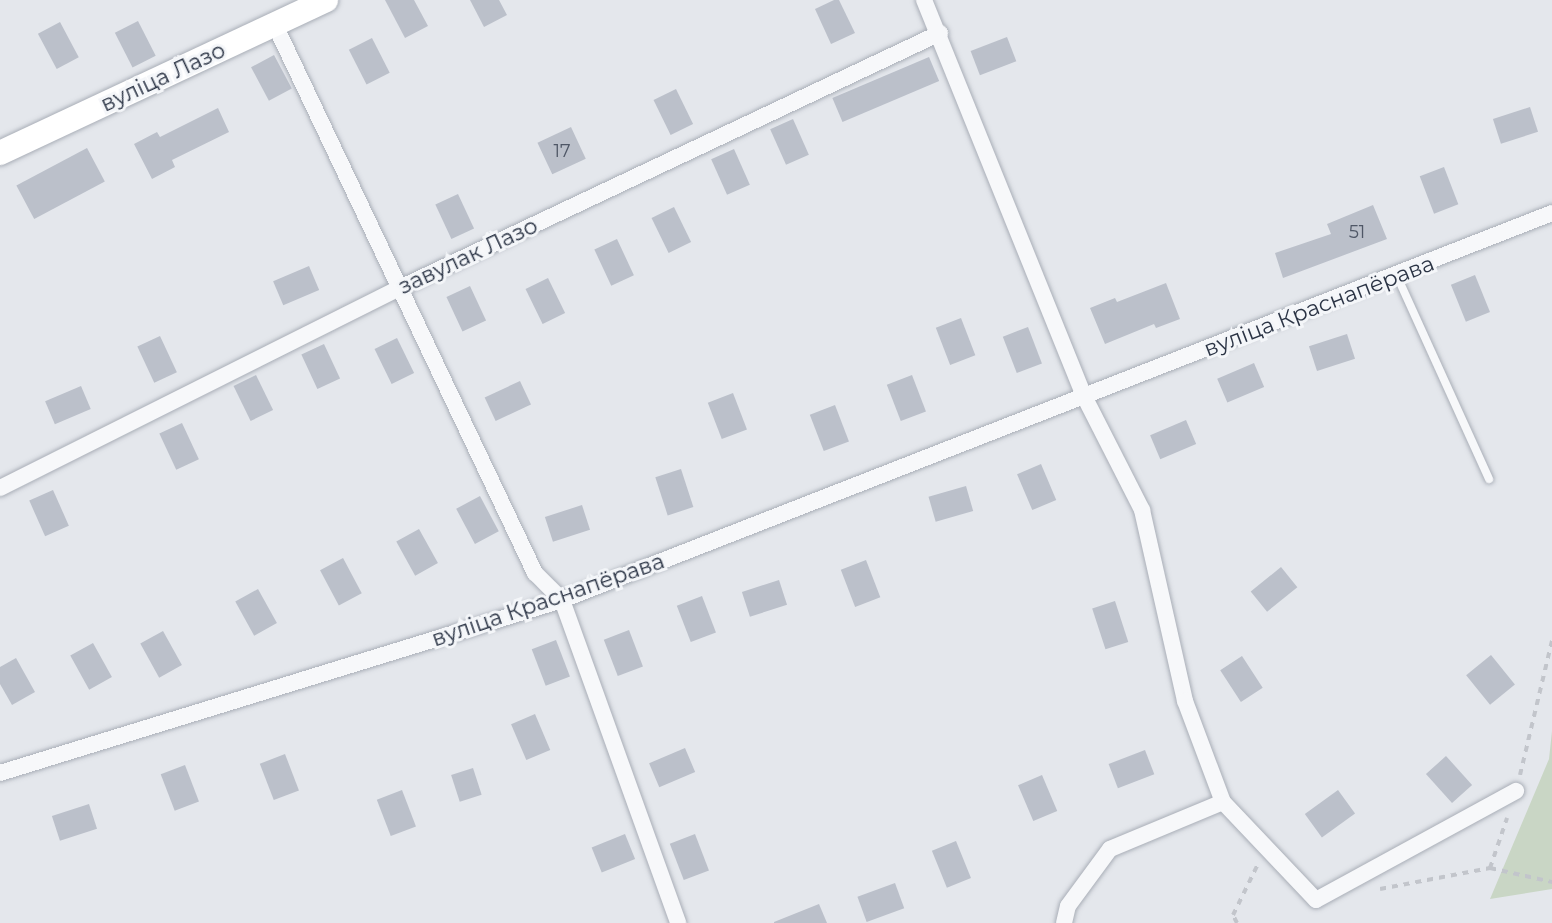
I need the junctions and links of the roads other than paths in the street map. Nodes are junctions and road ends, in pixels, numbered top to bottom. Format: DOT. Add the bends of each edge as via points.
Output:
graph roads {
  1 [pos="326,0"];
  2 [pos="924,0"];
  3 [pos="275,25"];
  4 [pos="940,33"];
  5 [pos="0,153"];
  6 [pos="1552,213"];
  7 [pos="1397,276"];
  8 [pos="402,287"];
  9 [pos="1085,398"];
  10 [pos="1489,479"];
  11 [pos="0,488"];
  12 [pos="562,600"];
  13 [pos="0,773"];
  14 [pos="1516,791"];
  15 [pos="1223,802"];
  16 [pos="678,923"];
  17 [pos="1064,923"];
  1 -- 3 [label="main road, вуліца Лазо"];
  2 -- 4 [label="street"];
  3 -- 5 [label="main road, вуліца Лазо"];
  3 -- 8 [label="street"];
  4 -- 8 [label="street, завулак Лазо"];
  4 -- 9 [label="street"];
  6 -- 7 [label="street, вуліца Краснапёрава"];
  7 -- 9 [label="street, вуліца Краснапёрава"];
  7 -- 10 [label="lane"];
  8 -- 11 [label="street, завулак Лазо"];
  8 -- 12 [label="street" via="535,573"];
  9 -- 12 [label="street, вуліца Краснапёрава"];
  9 -- 15 [label="street" via="1142,510 1185,701"];
  12 -- 13 [label="street, вуліца Краснапёрава"];
  12 -- 16 [label="street"];
  14 -- 15 [label="street" via="1316,900"];
  15 -- 17 [label="street" via="1110,849 1068,906"];
}
